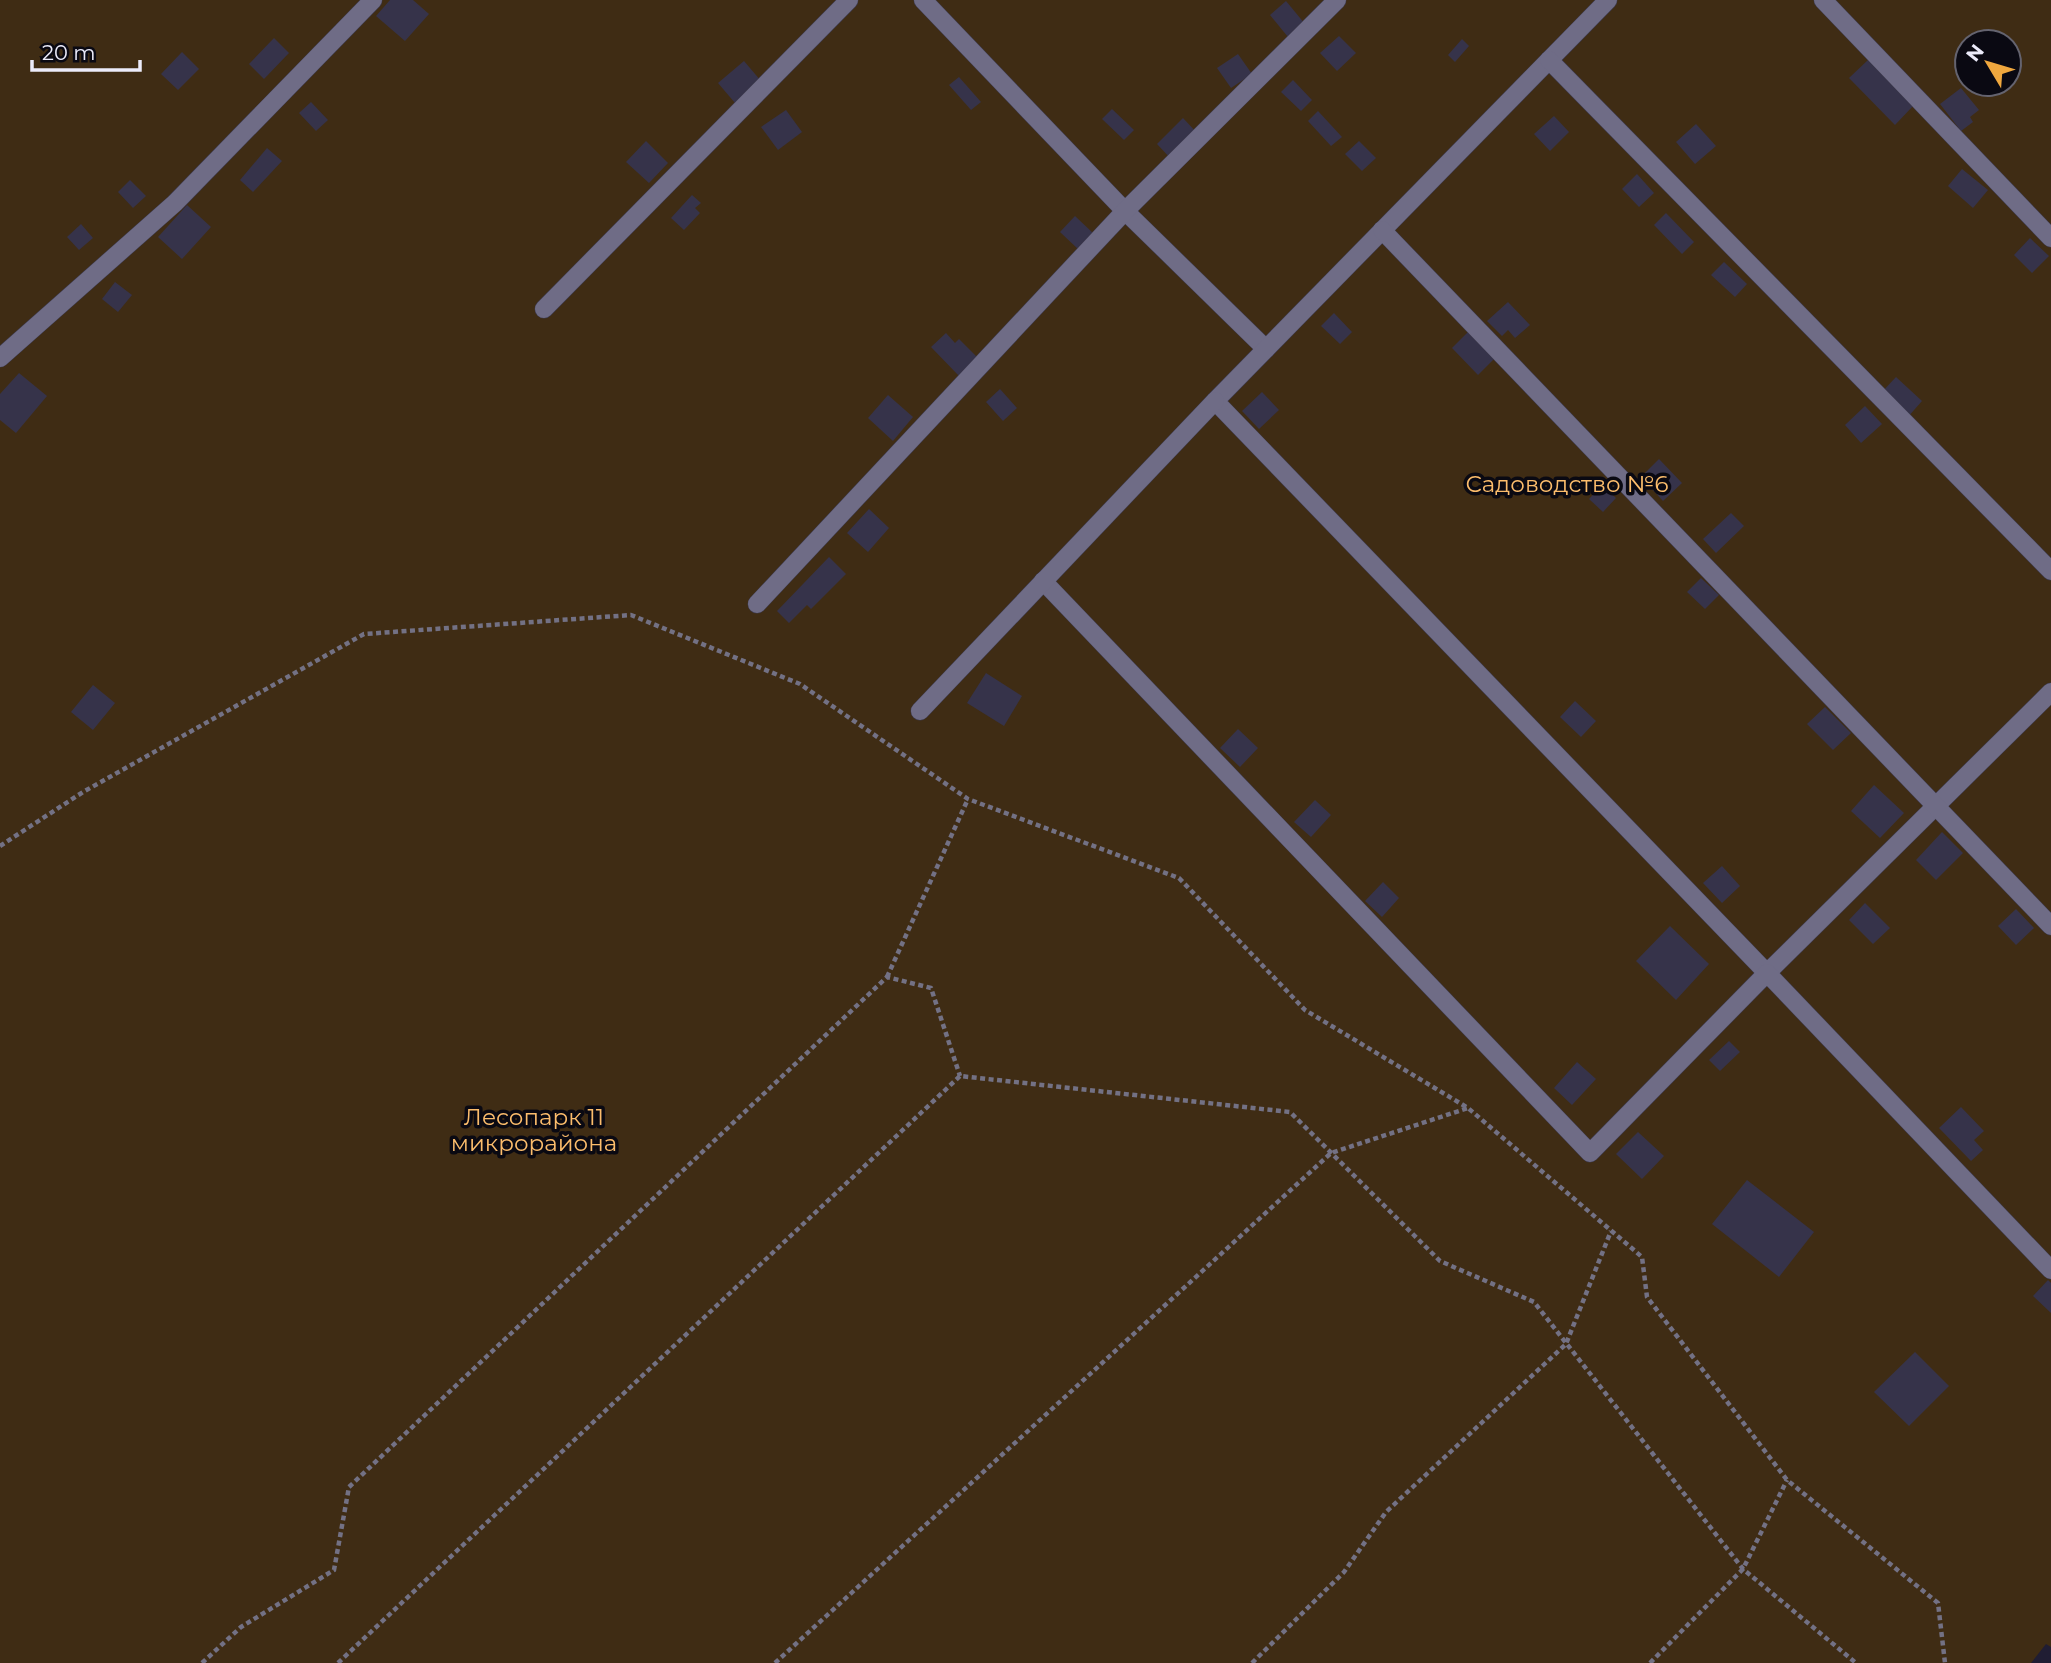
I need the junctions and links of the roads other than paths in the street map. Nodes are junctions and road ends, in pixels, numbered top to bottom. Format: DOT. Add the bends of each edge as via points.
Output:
graph roads {
  1 [pos="373,0"];
  2 [pos="849,0"];
  3 [pos="923,0"];
  4 [pos="1337,0"];
  5 [pos="1608,0"];
  6 [pos="1823,0"];
  7 [pos="1549,60"];
  8 [pos="1125,211"];
  9 [pos="1382,230"];
  10 [pos="2051,239"];
  11 [pos="544,309"];
  12 [pos="1266,349"];
  13 [pos="0,358"];
  14 [pos="1215,401"];
  15 [pos="2051,571"];
  16 [pos="1043,581"];
  17 [pos="757,604"];
  18 [pos="2051,692"];
  19 [pos="920,711"];
  20 [pos="1934,806"];
  21 [pos="2051,926"];
  22 [pos="1767,973"];
  23 [pos="2051,1270"];
  1 -- 13 [label="lane" via="175,203"];
  2 -- 11 [label="lane"];
  3 -- 8 [label="lane"];
  4 -- 8 [label="lane"];
  5 -- 7 [label="lane"];
  6 -- 10 [label="lane"];
  7 -- 9 [label="lane"];
  7 -- 15 [label="lane"];
  8 -- 12 [label="lane"];
  8 -- 17 [label="lane"];
  9 -- 12 [label="lane"];
  9 -- 20 [label="lane"];
  12 -- 14 [label="lane"];
  14 -- 16 [label="lane"];
  14 -- 22 [label="lane"];
  16 -- 19 [label="lane"];
  16 -- 22 [label="lane" via="1590,1153"];
  18 -- 20 [label="lane"];
  20 -- 21 [label="lane"];
  20 -- 22 [label="lane"];
  22 -- 23 [label="lane"];
}
